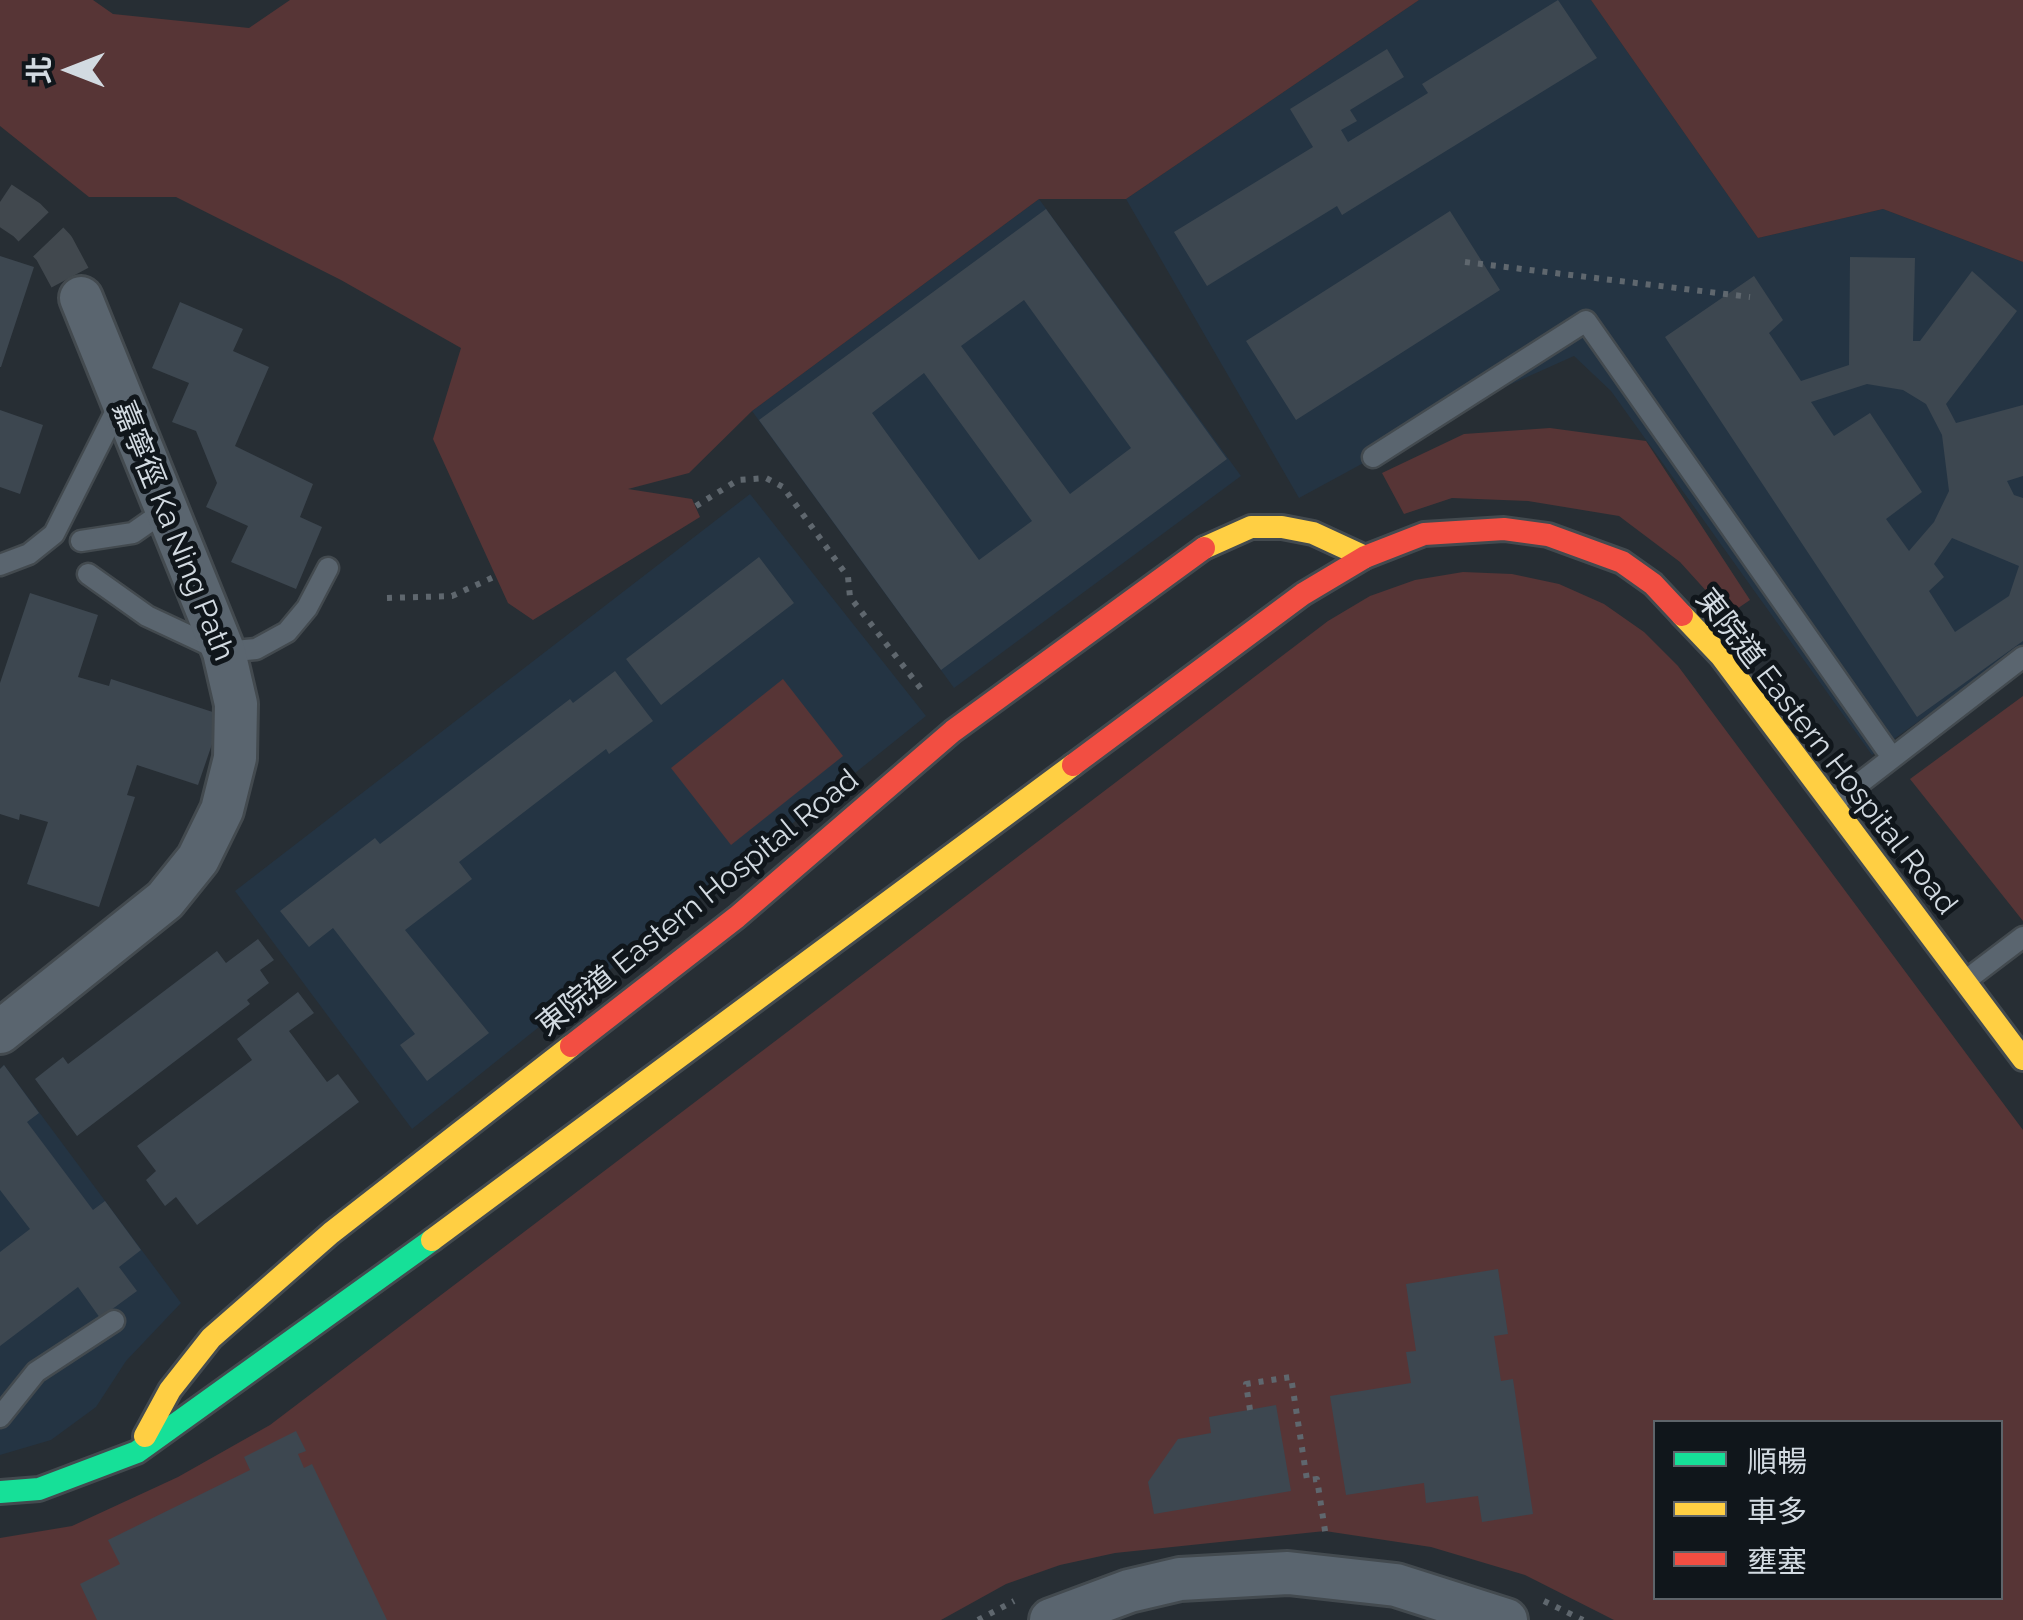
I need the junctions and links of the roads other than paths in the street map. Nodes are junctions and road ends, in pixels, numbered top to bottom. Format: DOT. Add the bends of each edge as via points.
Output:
graph roads {
  1 [pos="81,298"];
  2 [pos="121,400"];
  3 [pos="1373,457"];
  4 [pos="166,510"];
  5 [pos="81,542"];
  6 [pos="1366,558"];
  7 [pos="0,565"];
  8 [pos="328,568"];
  9 [pos="88,574"];
  10 [pos="224,652"];
  11 [pos="2023,657"];
  12 [pos="1891,756"];
  13 [pos="1832,805"];
  14 [pos="2023,937"];
  15 [pos="1965,981"];
  16 [pos="0,1032"];
  17 [pos="2023,1059"];
  18 [pos="114,1321"];
  19 [pos="0,1417"];
  20 [pos="137,1452"];
  21 [pos="0,1492"];
  22 [pos="1052,1620"];
  23 [pos="1506,1620"];
  1 -- 2 [label="street, 嘉寧徑 Ka Ning Path"];
  2 -- 4 [label="street, 嘉寧徑 Ka Ning Path"];
  2 -- 7 [label="lane" via="54,534"];
  3 -- 12 [label="lane" via="1586,321"];
  4 -- 5 [label="lane" via="132,532"];
  4 -- 10 [label="street, 嘉寧徑 Ka Ning Path"];
  6 -- 13 [label="street, 東院道 Eastern Hospital Road" via="1424,534 1504,529 1548,535 1622,562 1686,615"];
  6 -- 20 [label="street, 東院道 Eastern Hospital Road" via="1303,594"];
  6 -- 20 [label="street, 東院道 Eastern Hospital Road" via="1313,532 1251,528 1201,549 953,731 737,917 331,1233 210,1338 170,1390"];
  8 -- 10 [label="lane" via="287,632 256,649"];
  9 -- 10 [label="lane" via="147,616"];
  10 -- 16 [label="street, 嘉寧徑 Ka Ning Path" via="236,704 235,758 222,810 198,859 165,900"];
  11 -- 12 [label="lane"];
  12 -- 13 [label="lane"];
  13 -- 15 [label="street, 東院道 Eastern Hospital Road"];
  14 -- 15 [label="lane"];
  15 -- 17 [label="street, 東院道 Eastern Hospital Road"];
  18 -- 19 [label="lane" via="36,1372"];
  20 -- 21 [label="street, 東院道 Eastern Hospital Road" via="39,1490"];
  22 -- 23 [label="street" via="1180,1579 1288,1573 1396,1585"];
}
